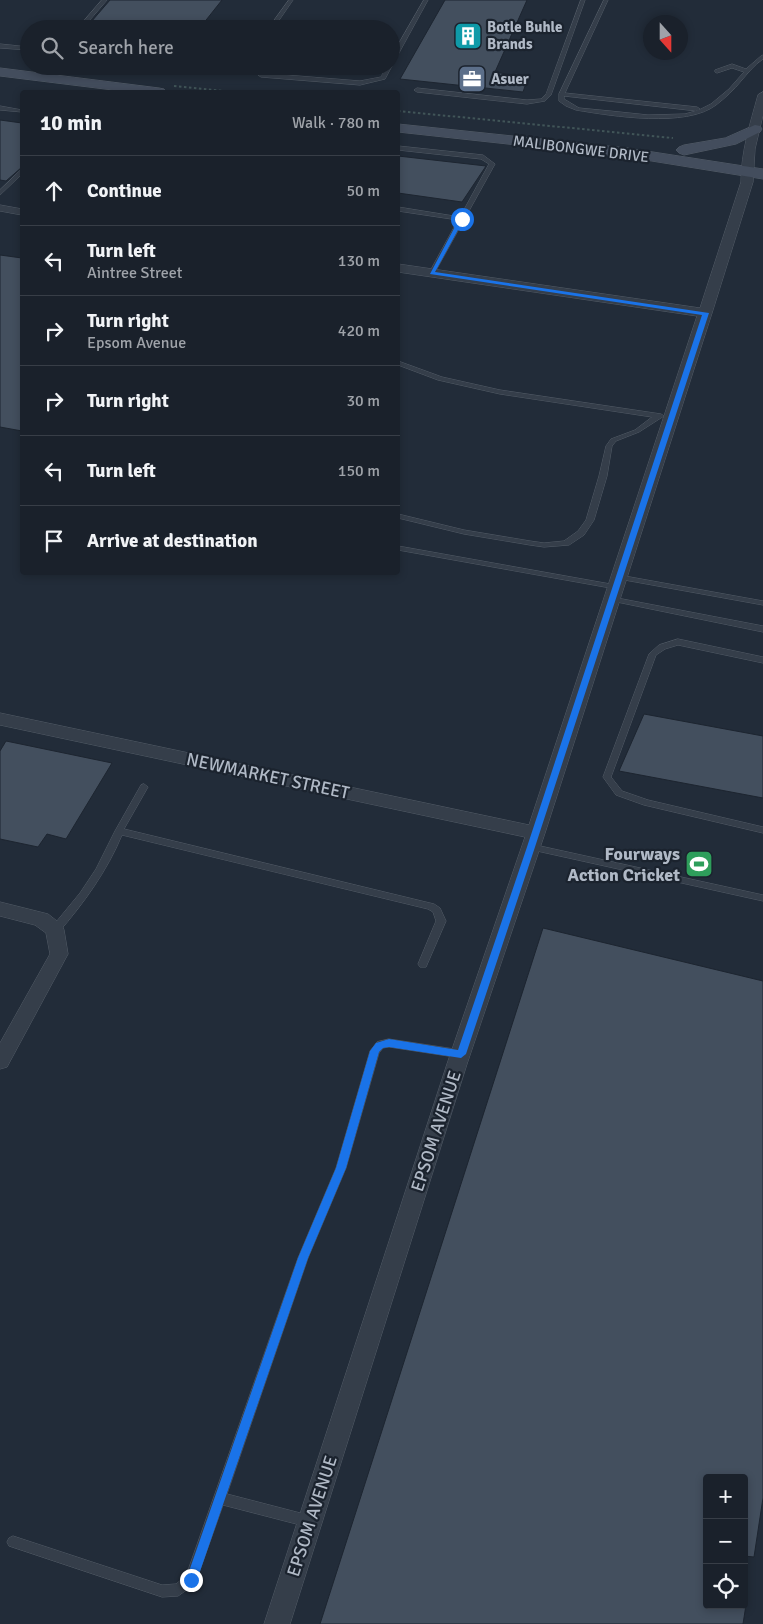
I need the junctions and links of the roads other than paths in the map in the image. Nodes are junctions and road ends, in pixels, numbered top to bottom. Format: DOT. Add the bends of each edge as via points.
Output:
graph roads {
  1 [pos="105,0"];
  2 [pos="292,0"];
  3 [pos="426,0"];
  4 [pos="583,0"];
  5 [pos="606,0"];
  6 [pos="88,20"];
  7 [pos="277,20"];
  8 [pos="0,46"];
  9 [pos="400,46"];
  10 [pos="20,48"];
  11 [pos="763,57"];
  12 [pos="718,71"];
  13 [pos="747,71"];
  14 [pos="0,72"];
  15 [pos="261,75"];
  16 [pos="384,75"];
  17 [pos="0,83"];
  18 [pos="42,83"];
  19 [pos="75,90"];
  20 [pos="133,90"];
  21 [pos="417,90"];
  22 [pos="562,94"];
  23 [pos="763,95"];
  24 [pos="0,108"];
  25 [pos="703,110"];
  26 [pos="20,111"];
  27 [pos="400,118"];
  28 [pos="400,128"];
  29 [pos="755,129"];
  30 [pos="680,144"];
  31 [pos="400,148"];
  32 [pos="756,170"];
  33 [pos="20,173"];
  34 [pos="0,193"];
  35 [pos="0,208"];
  36 [pos="400,209"];
  37 [pos="20,212"];
  38 [pos="462,219"];
  39 [pos="400,268"];
  40 [pos="432,273"];
  41 [pos="706,313"];
  42 [pos="400,364"];
  43 [pos="664,417"];
  44 [pos="400,516"];
  45 [pos="400,548"];
  46 [pos="616,587"];
  47 [pos="763,603"];
  48 [pos="763,628"];
  49 [pos="763,660"];
  50 [pos="0,719"];
  51 [pos="144,787"];
  52 [pos="763,830"];
  53 [pos="119,831"];
  54 [pos="534,840"];
  55 [pos="763,898"];
  56 [pos="0,909"];
  57 [pos="55,930"];
  58 [pos="423,964"];
  59 [pos="461,1054"];
  60 [pos="0,1061"];
  61 [pos="219,1498"];
  62 [pos="310,1522"];
  63 [pos="13,1542"];
  64 [pos="277,1624"];
  1 -- 6 [label="lane"];
  2 -- 7 [label="lane"];
  3 -- 9 [label="lane"];
  4 -- 21 [label="lane" via="548,95 543,100 527,102"];
  5 -- 22 [label="lane"];
  8 -- 10 [label="lane"];
  11 -- 13 [label="lane"];
  12 -- 13 [label="lane" via="732,66"];
  13 -- 25 [label="lane" via="724,96"];
  14 -- 18 [label="main road"];
  15 -- 16 [label="lane" via="360,83"];
  17 -- 18 [label="main road"];
  18 -- 19 [label="main road"];
  18 -- 20 [label="main road"];
  22 -- 25 [label="lane"];
  22 -- 25 [label="lane" via="561,100 578,109 666,117"];
  23 -- 29 [label="street, EPSOM AVENUE"];
  24 -- 26 [label="lane"];
  27 -- 30 [label="main road, MALIBONGWE DRIVE"];
  28 -- 32 [label="main road, MALIBONGWE DRIVE"];
  29 -- 30 [label="main road" via="727,143"];
  29 -- 32 [label="street, EPSOM AVENUE" via="752,140"];
  30 -- 32 [label="main road, MALIBONGWE DRIVE"];
  31 -- 38 [label="lane" via="489,160 492,164"];
  32 -- 41 [label="street, EPSOM AVENUE"];
  33 -- 34 [label="lane"];
  35 -- 37 [label="street"];
  36 -- 38 [label="lane"];
  38 -- 40 [label="lane"];
  39 -- 40 [label="street"];
  40 -- 41 [label="street"];
  41 -- 43 [label="street, EPSOM AVENUE"];
  42 -- 43 [label="lane" via="440,379 500,392"];
  43 -- 44 [label="lane" via="613,440 590,520 566,543 530,543"];
  43 -- 46 [label="street, EPSOM AVENUE"];
  45 -- 46 [label="lane"];
  46 -- 47 [label="lane"];
  46 -- 48 [label="lane"];
  46 -- 54 [label="street, EPSOM AVENUE"];
  49 -- 52 [label="lane" via="678,642 662,646 653,654 607,777 619,793 647,803"];
  50 -- 54 [label="street, NEWMARKET STREET"];
  51 -- 53 [label="lane"];
  53 -- 57 [label="lane" via="80,902"];
  53 -- 58 [label="lane" via="431,906 437,910 440,921"];
  54 -- 55 [label="lane"];
  54 -- 59 [label="street, EPSOM AVENUE"];
  56 -- 57 [label="street" via="41,919"];
  57 -- 60 [label="street" via="59,954"];
  59 -- 61 [label="lane" via="389,1043 380,1045 375,1051 341,1168 303,1258"];
  59 -- 62 [label="street, EPSOM AVENUE"];
  61 -- 62 [label="lane"];
  61 -- 63 [label="lane" via="191,1580 178,1590 162,1591"];
  62 -- 64 [label="street, EPSOM AVENUE"];
}
